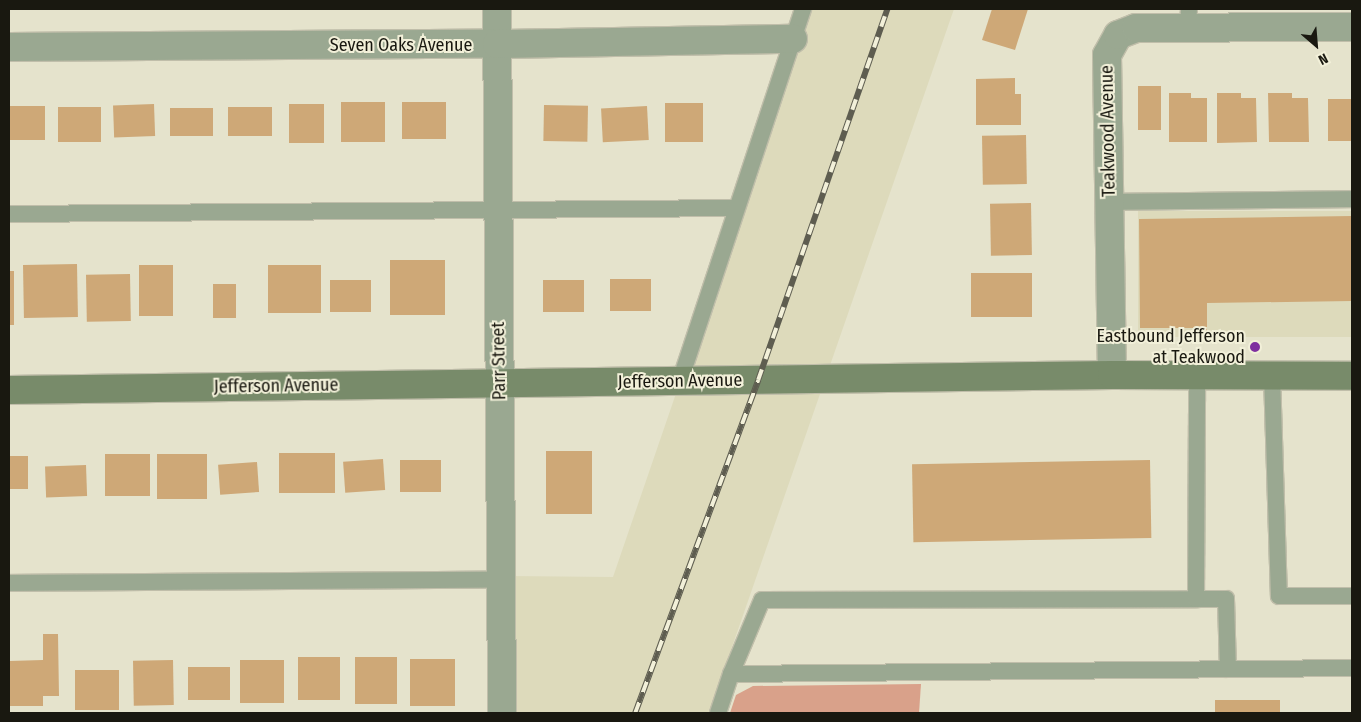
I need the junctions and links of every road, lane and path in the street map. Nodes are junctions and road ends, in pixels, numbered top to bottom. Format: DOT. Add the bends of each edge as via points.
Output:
graph roads {
  1 [pos="497,9"];
  2 [pos="803,9"];
  3 [pos="1188,18"];
  4 [pos="1352,27"];
  5 [pos="793,39"];
  6 [pos="497,44"];
  7 [pos="9,47"];
  8 [pos="1352,199"];
  9 [pos="1110,202"];
  10 [pos="736,208"];
  11 [pos="496,210"];
  12 [pos="9,214"];
  13 [pos="1112,375"];
  14 [pos="1197,375"];
  15 [pos="1272,375"];
  16 [pos="1352,376"];
  17 [pos="680,381"];
  18 [pos="500,382"];
  19 [pos="9,390"];
  20 [pos="500,580"];
  21 [pos="9,583"];
  22 [pos="1352,596"];
  23 [pos="1196,599"];
  24 [pos="1352,668"];
  25 [pos="1228,669"];
  26 [pos="731,674"];
  27 [pos="502,713"];
  28 [pos="718,713"];
  1 -- 6 [label="street, Parr Street"];
  2 -- 5 [label="lane"];
  3 -- 4 [label="street, Teakwood Avenue"];
  3 -- 9 [label="street, Teakwood Avenue" via="1136,28 1118,35 1107,55"];
  5 -- 6 [label="street, Seven Oaks Avenue"];
  5 -- 10 [label="lane"];
  6 -- 7 [label="street, Seven Oaks Avenue"];
  6 -- 11 [label="street, Parr Street"];
  8 -- 9 [label="lane"];
  9 -- 13 [label="street, Teakwood Avenue"];
  10 -- 11 [label="lane"];
  10 -- 17 [label="lane"];
  11 -- 12 [label="lane"];
  11 -- 18 [label="street, Parr Street"];
  13 -- 14 [label="street, Jefferson Avenue"];
  13 -- 17 [label="street, Jefferson Avenue"];
  14 -- 15 [label="street, Jefferson Avenue"];
  14 -- 23 [label="lane"];
  15 -- 16 [label="street, Jefferson Avenue"];
  15 -- 22 [label="lane" via="1279,596"];
  17 -- 18 [label="street, Jefferson Avenue"];
  18 -- 19 [label="street, Jefferson Avenue"];
  18 -- 20 [label="street, Parr Street"];
  20 -- 21 [label="lane"];
  20 -- 27 [label="street, Parr Street"];
  23 -- 25 [label="lane" via="1226,599"];
  23 -- 26 [label="lane" via="762,600"];
  24 -- 25 [label="lane"];
  25 -- 26 [label="lane"];
  26 -- 28 [label="lane"];
}
